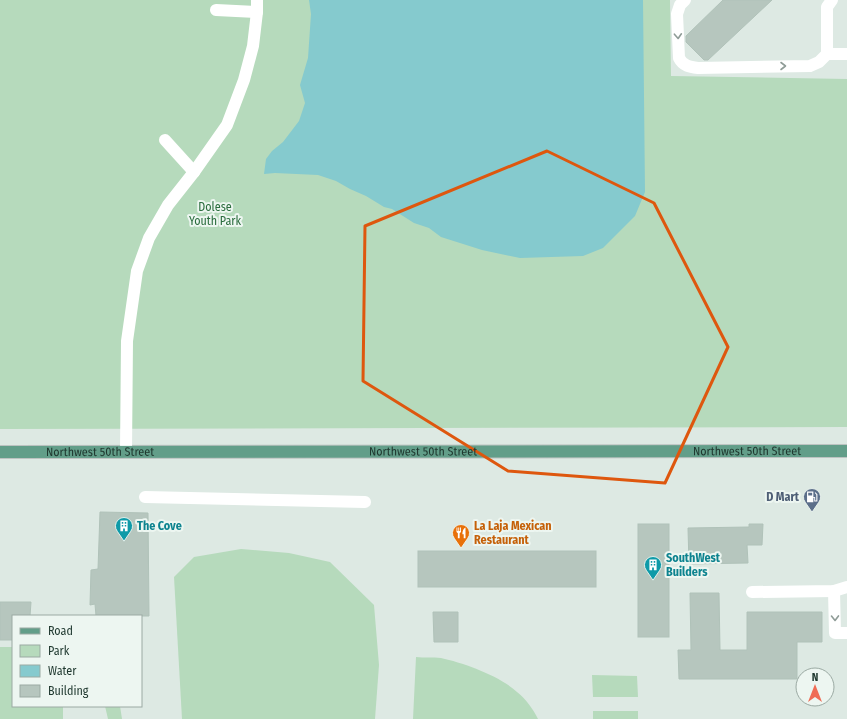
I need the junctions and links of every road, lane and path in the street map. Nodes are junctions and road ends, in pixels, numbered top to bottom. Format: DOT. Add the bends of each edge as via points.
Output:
graph roads {
  1 [pos="257,0"];
  2 [pos="685,0"];
  3 [pos="832,0"];
  4 [pos="216,10"];
  5 [pos="257,12"];
  6 [pos="827,54"];
  7 [pos="847,54"];
  8 [pos="165,140"];
  9 [pos="194,172"];
  10 [pos="847,451"];
  11 [pos="0,452"];
  12 [pos="126,452"];
  13 [pos="145,497"];
  14 [pos="365,502"];
  15 [pos="847,587"];
  16 [pos="834,591"];
  17 [pos="752,592"];
  18 [pos="847,634"];
  1 -- 5 [label="lane"];
  2 -- 6 [label="lane, one-way" via="677,14 679,58 688,66 810,66"];
  3 -- 6 [label="lane" via="826,7"];
  4 -- 5 [label="lane"];
  5 -- 9 [label="lane" via="253,46 244,80 227,125"];
  6 -- 7 [label="lane"];
  8 -- 9 [label="lane"];
  9 -- 12 [label="lane" via="168,205 149,238 138,272 127,341"];
  10 -- 12 [label="main road, Northwest 50th Street"];
  11 -- 12 [label="main road, Northwest 50th Street"];
  13 -- 14 [label="lane"];
  15 -- 16 [label="lane"];
  16 -- 17 [label="lane"];
  16 -- 18 [label="lane, one-way" via="835,633"];
}
